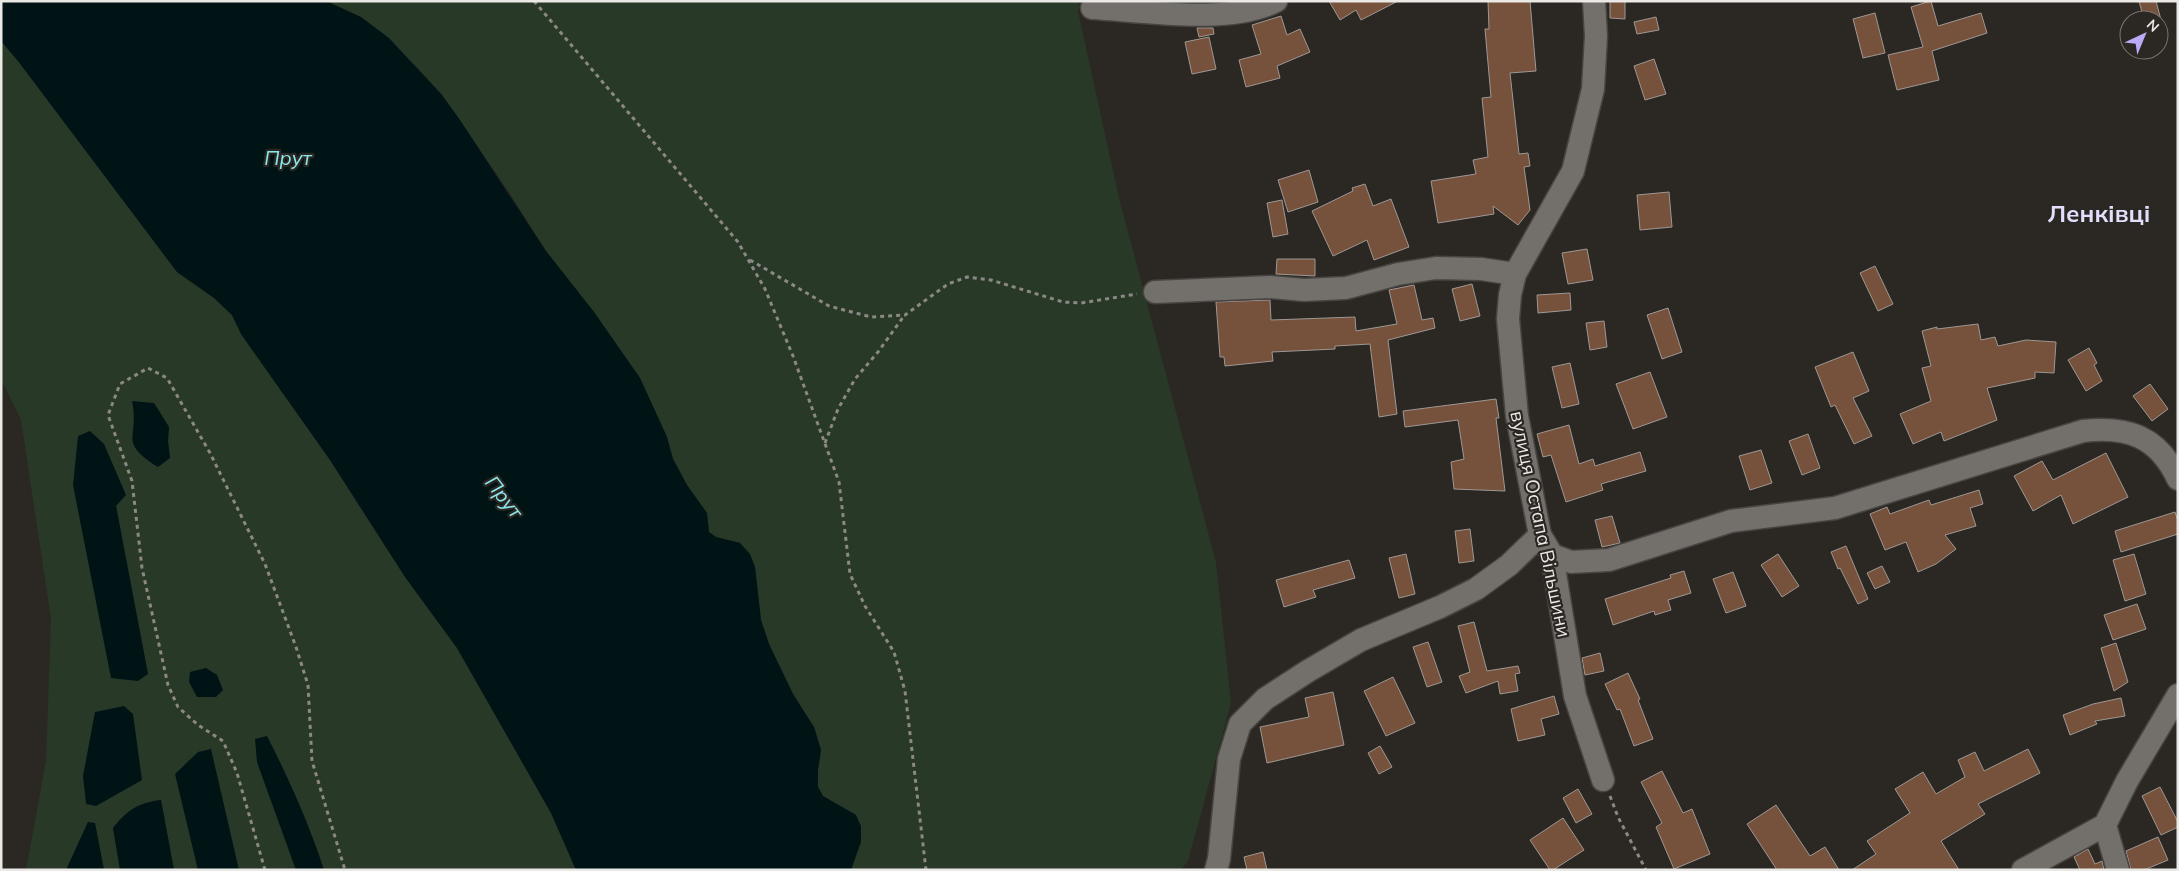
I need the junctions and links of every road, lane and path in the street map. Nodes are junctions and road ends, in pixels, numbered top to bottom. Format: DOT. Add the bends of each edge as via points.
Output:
graph roads {
  1 [pos="534,1"];
  2 [pos="1276,1"];
  3 [pos="1594,1"];
  4 [pos="1092,8"];
  5 [pos="748,259"];
  6 [pos="1515,274"];
  7 [pos="1155,292"];
  8 [pos="905,315"];
  9 [pos="825,443"];
  10 [pos="2178,478"];
  11 [pos="1540,535"];
  12 [pos="1552,555"];
  13 [pos="2178,695"];
  14 [pos="1603,780"];
  15 [pos="2104,825"];
  16 [pos="264,870"];
  17 [pos="345,870"];
  18 [pos="926,870"];
  19 [pos="1216,870"];
  20 [pos="1646,870"];
  21 [pos="2023,870"];
  22 [pos="2118,870"];
  1 -- 5 [label="path" via="732,234"];
  2 -- 4 [label="street" via="1265,7 1228,14"];
  3 -- 6 [label="street, вулиця Остапа Вільшини" via="1593,89 1573,171"];
  5 -- 8 [label="path" via="829,306 871,317"];
  5 -- 9 [label="path" via="765,289"];
  6 -- 7 [label="street" via="1436,268 1346,288 1304,290 1270,287"];
  6 -- 11 [label="street, вулиця Остапа Вільшини" via="1508,319 1510,353 1517,416"];
  7 -- 8 [label="path" via="1081,303 1063,302 991,280 968,277 948,284"];
  8 -- 9 [label="path" via="855,379 838,409"];
  9 -- 18 [label="path" via="839,482 850,574 894,652 905,691"];
  10 -- 12 [label="street" via="2156,447 2138,435 2118,430 2083,431 1835,508 1730,521 1609,560 1571,562"];
  11 -- 12 [label="street, вулиця Остапа Вільшини"];
  11 -- 19 [label="street" via="1509,565 1476,589 1361,640 1308,670 1265,699 1240,724 1229,759"];
  12 -- 14 [label="street, вулиця Остапа Вільшини" via="1575,696"];
  13 -- 15 [label="street"];
  14 -- 20 [label="path"];
  15 -- 21 [label="street"];
  15 -- 22 [label="street"];
  16 -- 17 [label="path" via="237,773 223,741 178,707 168,685 142,568 132,481 108,416 120,384 148,368 167,378 210,453 265,564 308,686 312,761"];
}
